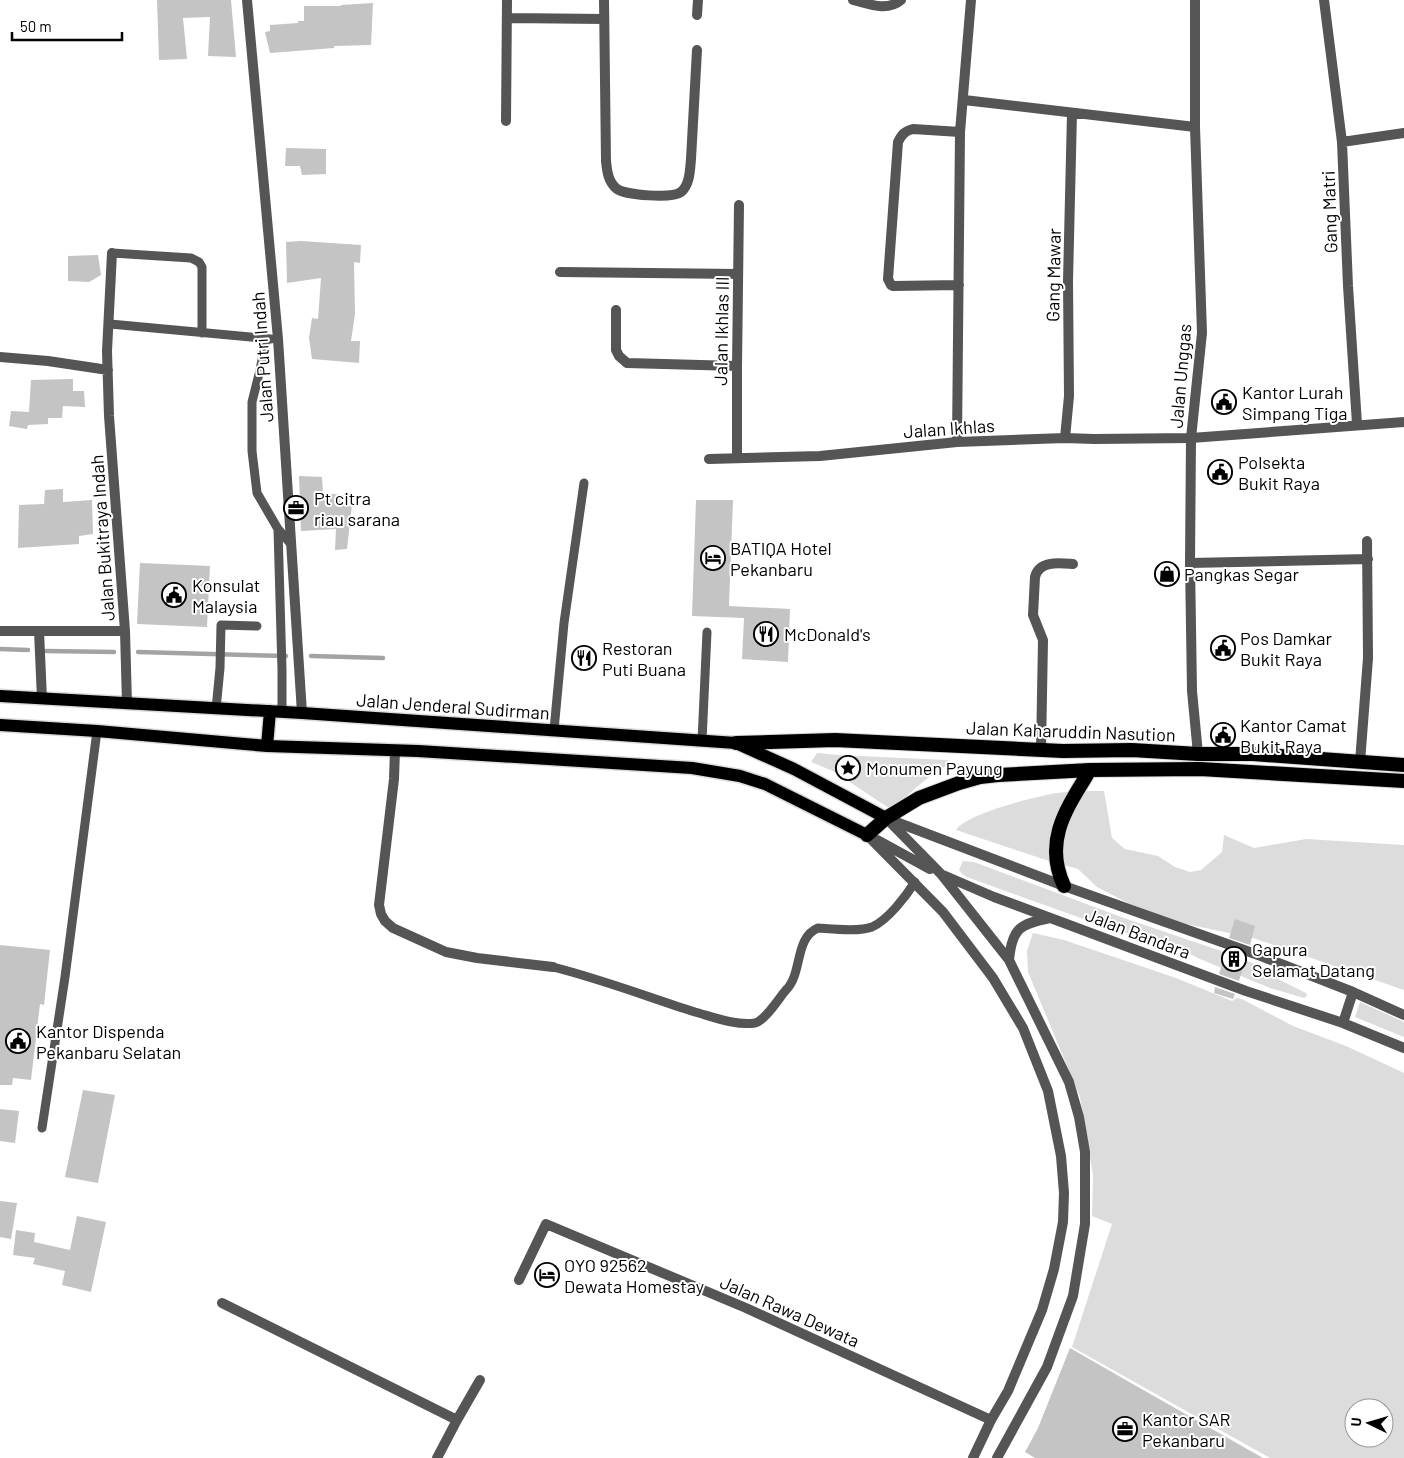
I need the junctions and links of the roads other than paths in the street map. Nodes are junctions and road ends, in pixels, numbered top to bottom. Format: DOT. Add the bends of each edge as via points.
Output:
graph roads {
  1 [pos="247,0"];
  2 [pos="507,0"];
  3 [pos="604,0"];
  4 [pos="698,0"];
  5 [pos="853,0"];
  6 [pos="901,0"];
  7 [pos="971,0"];
  8 [pos="1195,0"];
  9 [pos="1324,0"];
  10 [pos="697,15"];
  11 [pos="507,18"];
  12 [pos="604,19"];
  13 [pos="697,50"];
  14 [pos="964,100"];
  15 [pos="1072,113"];
  16 [pos="506,121"];
  17 [pos="1195,126"];
  18 [pos="960,132"];
  19 [pos="1404,133"];
  20 [pos="1342,142"];
  21 [pos="739,205"];
  22 [pos="112,252"];
  23 [pos="560,272"];
  24 [pos="738,274"];
  25 [pos="958,285"];
  26 [pos="616,310"];
  27 [pos="110,324"];
  28 [pos="202,334"];
  29 [pos="266,338"];
  30 [pos="278,339"];
  31 [pos="0,356"];
  32 [pos="736,366"];
  33 [pos="108,370"];
  34 [pos="1404,422"];
  35 [pos="1357,424"];
  36 [pos="1065,438"];
  37 [pos="1191,438"];
  38 [pos="957,442"];
  39 [pos="737,458"];
  40 [pos="709,459"];
  41 [pos="584,483"];
  42 [pos="278,529"];
  43 [pos="1367,541"];
  44 [pos="291,544"];
  45 [pos="1368,559"];
  46 [pos="1190,562"];
  47 [pos="1073,564"];
  48 [pos="257,626"];
  49 [pos="0,631"];
  50 [pos="39,631"];
  51 [pos="125,631"];
  52 [pos="707,632"];
  53 [pos="0,696"];
  54 [pos="42,699"];
  55 [pos="127,704"];
  56 [pos="216,709"];
  57 [pos="276,712"];
  58 [pos="302,713"];
  59 [pos="0,725"];
  60 [pos="554,730"];
  61 [pos="98,731"];
  62 [pos="702,741"];
  63 [pos="736,743"];
  64 [pos="267,746"];
  65 [pos="396,750"];
  66 [pos="1040,750"];
  67 [pos="1198,754"];
  68 [pos="1253,754"];
  69 [pos="1360,762"];
  70 [pos="1404,765"];
  71 [pos="1090,770"];
  72 [pos="1252,772"];
  73 [pos="1404,781"];
  74 [pos="886,818"];
  75 [pos="868,835"];
  76 [pos="941,874"];
  77 [pos="915,882"];
  78 [pos="1064,886"];
  79 [pos="1051,918"];
  80 [pos="1009,960"];
  81 [pos="553,968"];
  82 [pos="1353,992"];
  83 [pos="1404,1015"];
  84 [pos="1343,1023"];
  85 [pos="1404,1048"];
  86 [pos="42,1128"];
  87 [pos="519,1280"];
  88 [pos="222,1303"];
  89 [pos="480,1380"];
  90 [pos="457,1420"];
  91 [pos="991,1420"];
  92 [pos="437,1458"];
  93 [pos="973,1458"];
  94 [pos="997,1458"];
  1 -- 30 [label="street, Jalan Putri Indah"];
  2 -- 11 [label="street"];
  3 -- 12 [label="street"];
  4 -- 10 [label="street"];
  5 -- 6 [label="street" via="886,7"];
  7 -- 14 [label="street"];
  8 -- 17 [label="street, Jalan Unggas"];
  9 -- 20 [label="street, Gang Matri"];
  11 -- 12 [label="street"];
  11 -- 16 [label="street"];
  12 -- 13 [label="street" via="607,173 611,183 625,192 675,194 685,186 690,166"];
  14 -- 15 [label="street"];
  14 -- 18 [label="street"];
  15 -- 17 [label="street"];
  15 -- 36 [label="street, Gang Mawar" via="1069,396"];
  17 -- 37 [label="street, Jalan Unggas" via="1202,333"];
  18 -- 25 [label="street"];
  18 -- 25 [label="street" via="913,129 906,131 898,142 888,279 893,286"];
  19 -- 20 [label="street"];
  20 -- 35 [label="street, Gang Matri"];
  21 -- 24 [label="street, Jalan Ikhlas III"];
  22 -- 27 [label="street, Jalan Bukitraya Indah"];
  22 -- 28 [label="lane" via="191,258 199,262 202,267"];
  23 -- 24 [label="street"];
  24 -- 32 [label="street, Jalan Ikhlas III"];
  25 -- 38 [label="street"];
  26 -- 32 [label="street" via="616,350 627,363"];
  27 -- 28 [label="lane"];
  27 -- 33 [label="street, Jalan Bukitraya Indah"];
  28 -- 29 [label="lane"];
  29 -- 30 [label="lane"];
  29 -- 42 [label="lane" via="252,402 252,451 257,493"];
  30 -- 44 [label="street, Jalan Putri Indah"];
  31 -- 33 [label="street"];
  32 -- 39 [label="street, Jalan Ikhlas III"];
  33 -- 51 [label="street, Jalan Bukitraya Indah"];
  34 -- 35 [label="street, Jalan Ikhlas"];
  35 -- 37 [label="street, Jalan Ikhlas"];
  36 -- 37 [label="street, Jalan Ikhlas"];
  36 -- 38 [label="street, Jalan Ikhlas"];
  37 -- 46 [label="street, Jalan Unggas"];
  38 -- 39 [label="street, Jalan Ikhlas" via="820,456"];
  39 -- 40 [label="street, Jalan Ikhlas"];
  41 -- 60 [label="lane" via="564,623"];
  42 -- 44 [label="lane"];
  42 -- 57 [label="lane" via="282,670"];
  43 -- 45 [label="street"];
  44 -- 58 [label="street, Jalan Putri Indah"];
  45 -- 46 [label="street"];
  45 -- 69 [label="street" via="1368,658"];
  46 -- 67 [label="street, Jalan Unggas" via="1192,691"];
  47 -- 66 [label="street" via="1053,563 1042,566 1035,573 1033,615 1042,640"];
  48 -- 56 [label="lane" via="221,625"];
  49 -- 50 [label="street"];
  50 -- 51 [label="street"];
  50 -- 54 [label="street"];
  51 -- 55 [label="street, Jalan Bukitraya Indah"];
  52 -- 62 [label="lane"];
  53 -- 54 [label="main road, Jalan Jenderal Sudirman"];
  54 -- 55 [label="main road, Jalan Jenderal Sudirman"];
  55 -- 56 [label="main road, Jalan Jenderal Sudirman"];
  56 -- 57 [label="main road, Jalan Jenderal Sudirman"];
  57 -- 58 [label="main road, Jalan Jenderal Sudirman"];
  57 -- 64 [label="main road"];
  58 -- 60 [label="main road, Jalan Jenderal Sudirman"];
  59 -- 61 [label="main road"];
  60 -- 62 [label="main road, Jalan Jenderal Sudirman"];
  61 -- 64 [label="main road"];
  61 -- 86 [label="lane"];
  62 -- 63 [label="main road, Jalan Jenderal Sudirman"];
  63 -- 66 [label="highway, Jalan Kaharuddin Nasution" via="835,740"];
  63 -- 74 [label="main road, Jalan Jenderal Sudirman"];
  64 -- 65 [label="main road"];
  65 -- 75 [label="main road" via="720,772 765,784"];
  65 -- 81 [label="street" via="379,905 385,921 393,928 446,952"];
  66 -- 67 [label="highway, Jalan Kaharuddin Nasution"];
  67 -- 68 [label="highway, Jalan Kaharuddin Nasution"];
  68 -- 69 [label="highway, Jalan Kaharuddin Nasution"];
  68 -- 72 [label="highway"];
  69 -- 70 [label="highway, Jalan Kaharuddin Nasution"];
  71 -- 72 [label="highway, Jalan Kaharuddin Nasution"];
  71 -- 74 [label="highway, Jalan Kaharuddin Nasution" via="980,778 919,798"];
  71 -- 78 [label="highway" via="1066,809 1060,830 1056,860"];
  72 -- 73 [label="highway, Jalan Kaharuddin Nasution"];
  74 -- 75 [label="highway, Jalan Kaharuddin Nasution"];
  74 -- 76 [label="street"];
  74 -- 78 [label="street, Jalan Bandara"];
  75 -- 76 [label="street, Jalan Bandara"];
  75 -- 77 [label="street"];
  76 -- 79 [label="street, Jalan Bandara"];
  76 -- 80 [label="street"];
  77 -- 81 [label="lane" via="905,898 874,926 815,930 805,939 798,968 789,987 757,1022 738,1023"];
  77 -- 91 [label="street" via="943,912 993,978 1023,1028 1048,1092 1061,1156 1063,1222 1054,1269 1042,1310 1008,1391"];
  78 -- 82 [label="street, Jalan Bandara"];
  79 -- 80 [label="street" via="1030,922 1021,928 1012,938"];
  79 -- 84 [label="street, Jalan Bandara" via="1246,991"];
  80 -- 94 [label="street" via="1069,1082 1080,1117 1085,1152 1085,1224 1073,1296 1047,1367"];
  82 -- 83 [label="street, Jalan Bandara"];
  82 -- 84 [label="street"];
  84 -- 85 [label="street, Jalan Bandara"];
  87 -- 91 [label="street, Jalan Rawa Dewata" via="546,1224 746,1308"];
  88 -- 90 [label="street"];
  89 -- 90 [label="street"];
  90 -- 92 [label="street"];
  91 -- 93 [label="street"];
}
